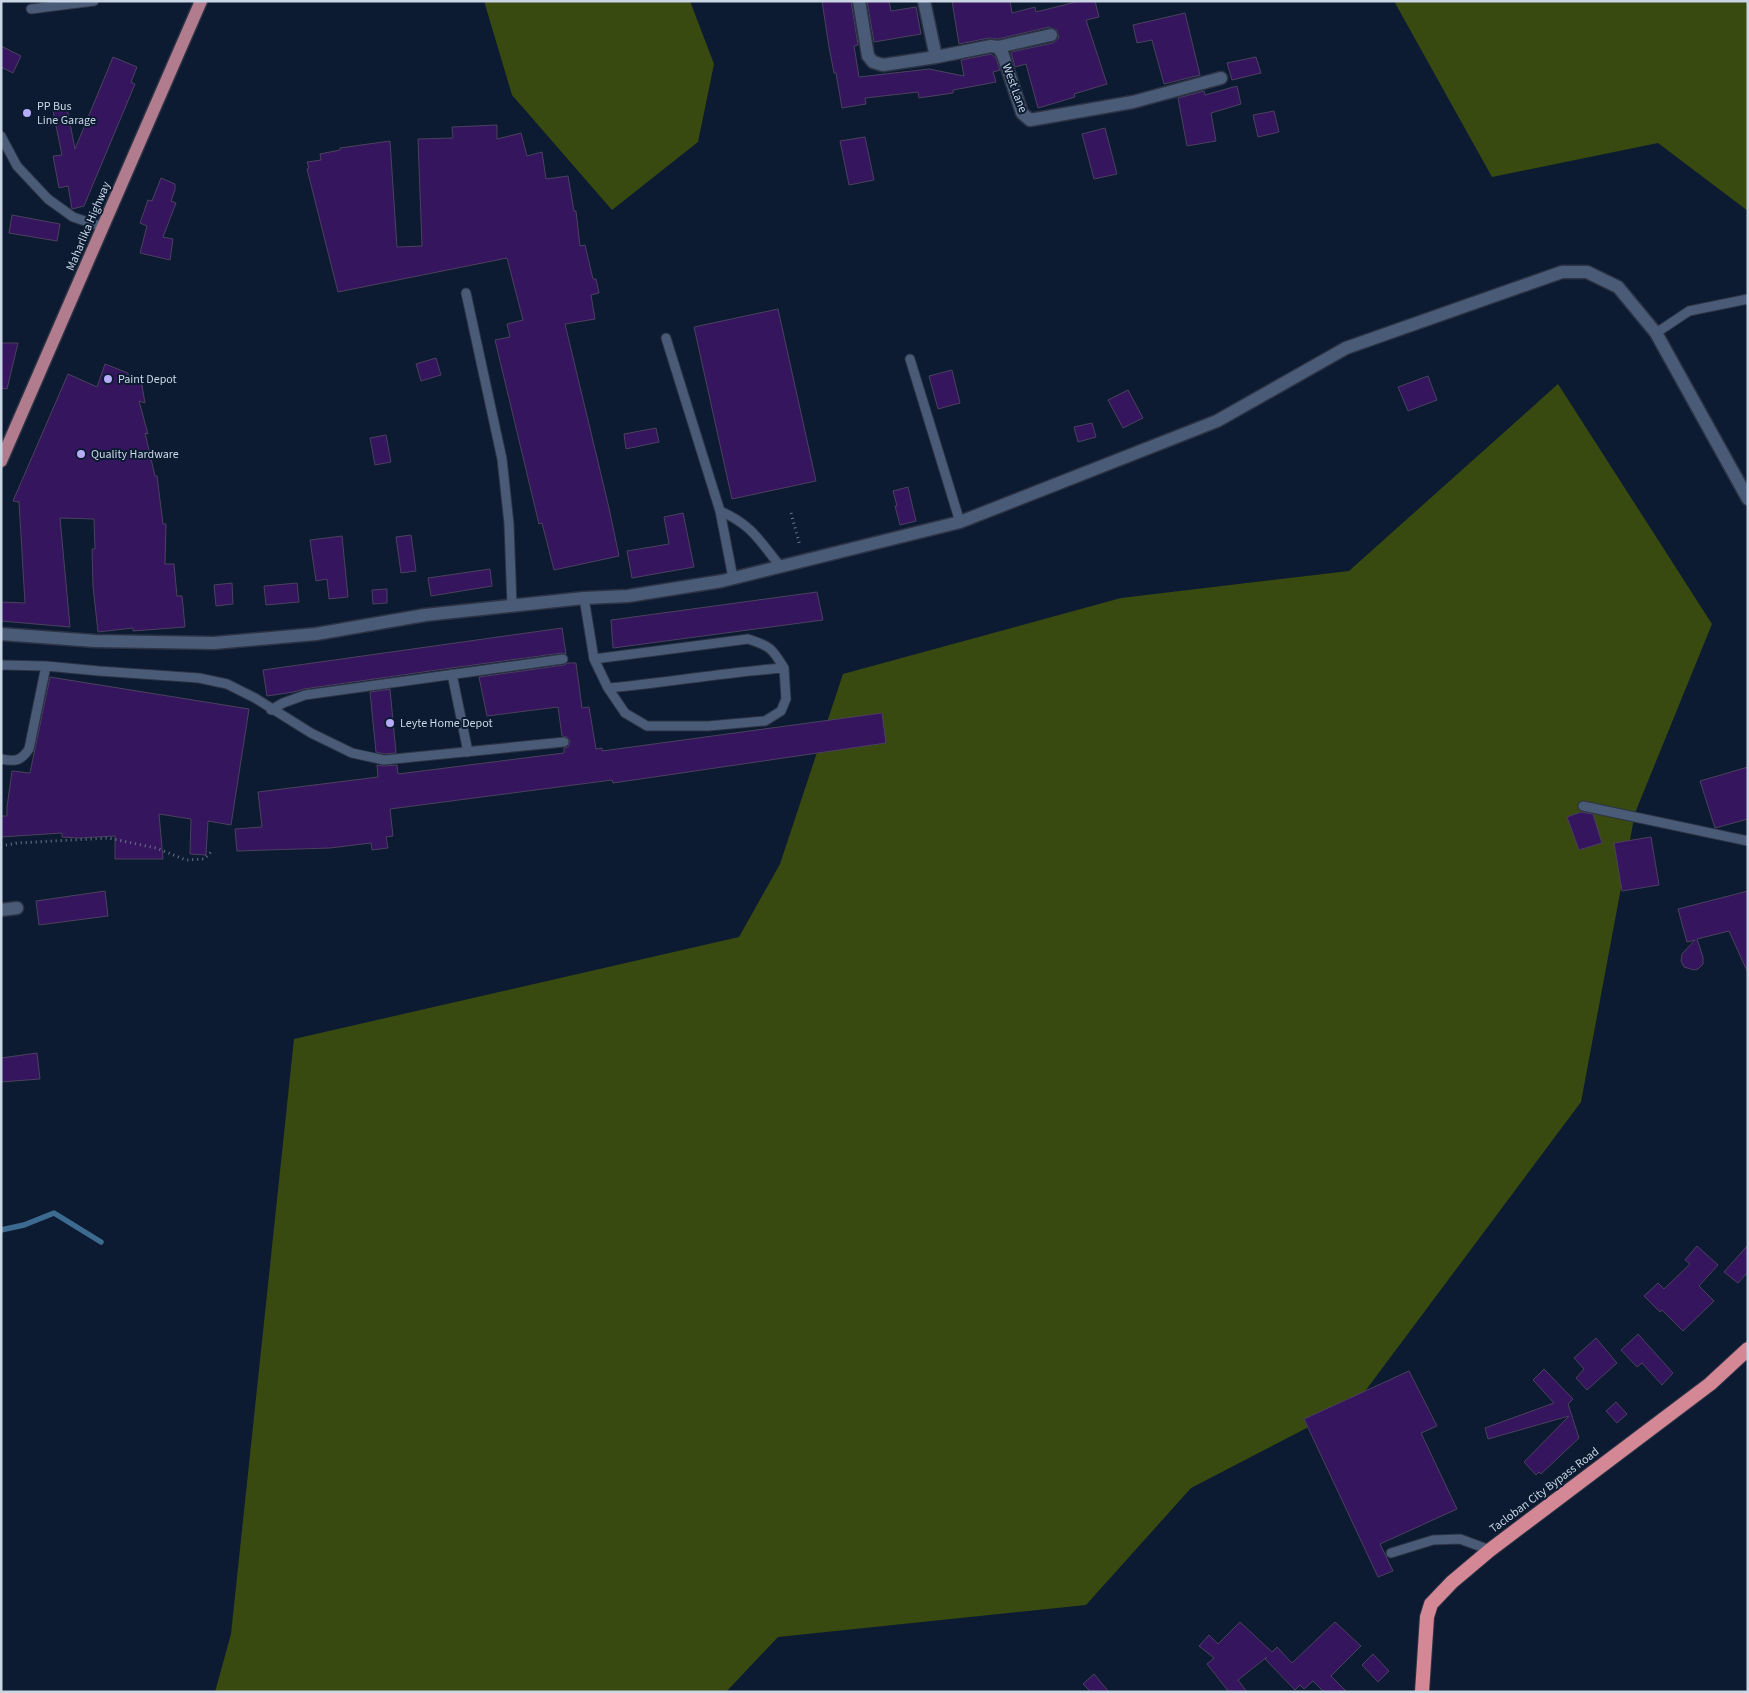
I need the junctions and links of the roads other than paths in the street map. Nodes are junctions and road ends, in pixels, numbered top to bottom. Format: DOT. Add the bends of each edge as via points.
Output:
graph roads {
  1 [pos="94,1"];
  2 [pos="201,1"];
  3 [pos="859,1"];
  4 [pos="924,1"];
  5 [pos="31,9"];
  6 [pos="1051,35"];
  7 [pos="998,47"];
  8 [pos="936,57"];
  9 [pos="1221,78"];
  10 [pos="1,136"];
  11 [pos="103,227"];
  12 [pos="466,293"];
  13 [pos="1748,299"];
  14 [pos="1656,333"];
  15 [pos="666,338"];
  16 [pos="910,359"];
  17 [pos="1,461"];
  18 [pos="1748,499"];
  19 [pos="720,511"];
  20 [pos="960,522"];
  21 [pos="780,566"];
  22 [pos="733,578"];
  23 [pos="584,598"];
  24 [pos="512,606"];
  25 [pos="1,634"];
  26 [pos="563,658"];
  27 [pos="594,659"];
  28 [pos="1,665"];
  29 [pos="46,666"];
  30 [pos="784,668"];
  31 [pos="452,674"];
  32 [pos="608,688"];
  33 [pos="272,710"];
  34 [pos="564,742"];
  35 [pos="468,752"];
  36 [pos="1,759"];
  37 [pos="1583,806"];
  38 [pos="1748,841"];
  39 [pos="17,908"];
  40 [pos="1,910"];
  41 [pos="1748,1349"];
  42 [pos="1490,1550"];
  43 [pos="1391,1553"];
  44 [pos="1422,1692"];
  1 -- 5 [label="lane"];
  2 -- 11 [label="main road, Maharlika Highway"];
  3 -- 8 [label="street" via="868,56 873,62 883,65"];
  4 -- 8 [label="street"];
  6 -- 7 [label="street"];
  7 -- 8 [label="street"];
  7 -- 9 [label="street, West Lane" via="1022,113 1030,120 1133,102"];
  10 -- 11 [label="lane" via="17,166 48,199 73,217"];
  11 -- 17 [label="main road, Maharlika Highway"];
  12 -- 24 [label="lane" via="502,459 509,524"];
  13 -- 14 [label="lane" via="1689,311"];
  14 -- 18 [label="street"];
  14 -- 20 [label="street" via="1618,287 1587,272 1562,272 1346,348 1217,421"];
  15 -- 19 [label="lane"];
  16 -- 20 [label="lane"];
  19 -- 21 [label="lane" via="746,525"];
  19 -- 22 [label="lane"];
  20 -- 21 [label="street"];
  21 -- 22 [label="street"];
  22 -- 23 [label="street" via="628,596"];
  23 -- 24 [label="street"];
  23 -- 27 [label="lane"];
  24 -- 25 [label="street" via="425,615 316,634 214,643"];
  26 -- 31 [label="lane"];
  27 -- 30 [label="lane" via="748,639 774,651"];
  27 -- 32 [label="lane"];
  28 -- 29 [label="lane"];
  29 -- 33 [label="lane" via="199,678 227,684"];
  29 -- 36 [label="lane" via="29,749 23,758"];
  30 -- 32 [label="lane"];
  30 -- 32 [label="lane" via="786,699 781,710 765,721 708,726 647,726 625,713"];
  31 -- 33 [label="lane" via="305,695"];
  31 -- 35 [label="lane"];
  33 -- 35 [label="lane" via="352,753 384,760"];
  34 -- 35 [label="lane"];
  37 -- 38 [label="lane"];
  39 -- 40 [label="street"];
  41 -- 42 [label="highway, Tacloban City Bypass Road" via="1710,1384"];
  42 -- 43 [label="lane" via="1460,1539 1434,1540"];
  42 -- 44 [label="highway, Tacloban City Bypass Road" via="1431,1604 1427,1617"];
}
